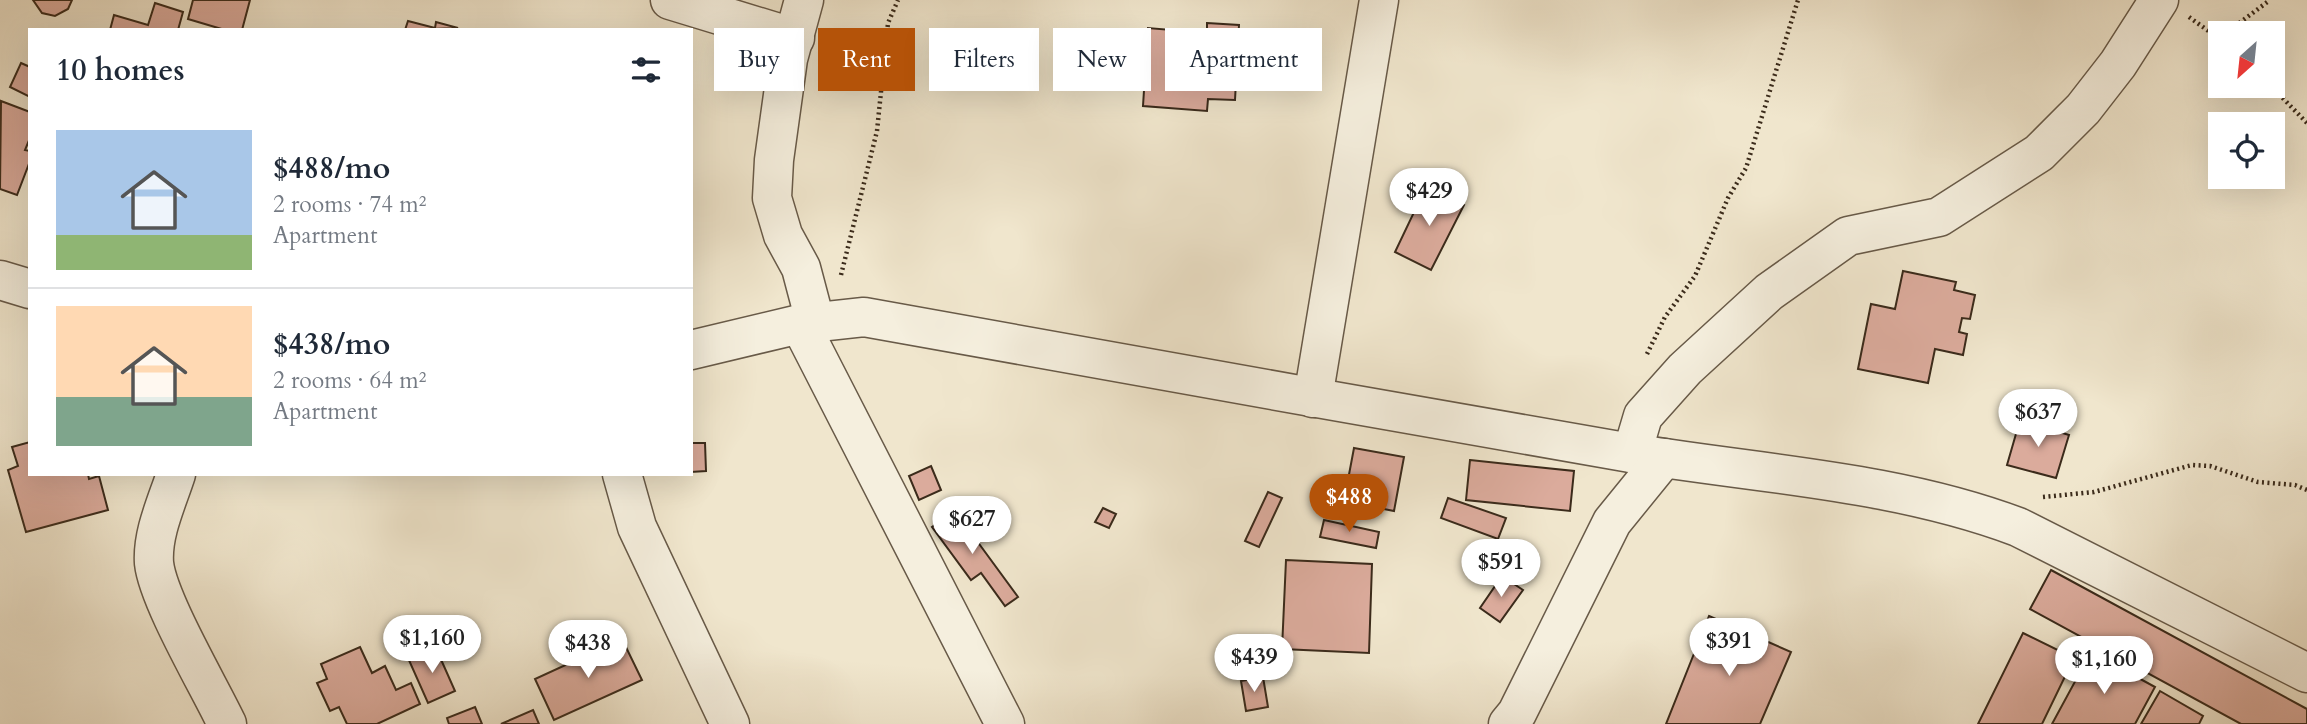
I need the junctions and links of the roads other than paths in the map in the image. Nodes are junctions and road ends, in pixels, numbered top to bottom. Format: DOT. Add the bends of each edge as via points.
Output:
graph roads {
  1 [pos="670,0"];
  2 [pos="804,0"];
  3 [pos="1379,0"];
  4 [pos="2173,8"];
  5 [pos="762,28"];
  6 [pos="797,28"];
  7 [pos="783,91"];
  8 [pos="0,280"];
  9 [pos="28,288"];
  10 [pos="815,322"];
  11 [pos="693,350"];
  12 [pos="1313,398"];
  13 [pos="1648,455"];
  14 [pos="175,476"];
  15 [pos="623,476"];
  16 [pos="2307,673"];
  17 [pos="227,724"];
  18 [pos="730,724"];
  19 [pos="1006,724"];
  20 [pos="1508,724"];
  1 -- 5 [label="street"];
  2 -- 6 [label="street"];
  3 -- 12 [label="street"];
  4 -- 13 [label="street" via="2039,153 1940,217 1848,236 1769,292 1685,369 1643,416"];
  7 -- 10 [label="street" via="772,198 783,235 802,268"];
  8 -- 9 [label="street"];
  10 -- 11 [label="street"];
  10 -- 12 [label="street" via="864,317"];
  10 -- 19 [label="street"];
  12 -- 13 [label="street"];
  13 -- 16 [label="street" via="1968,508 2018,527"];
  13 -- 20 [label="street"];
  14 -- 17 [label="street" via="156,536 154,563 161,590"];
  15 -- 18 [label="street" via="637,527"];
}
